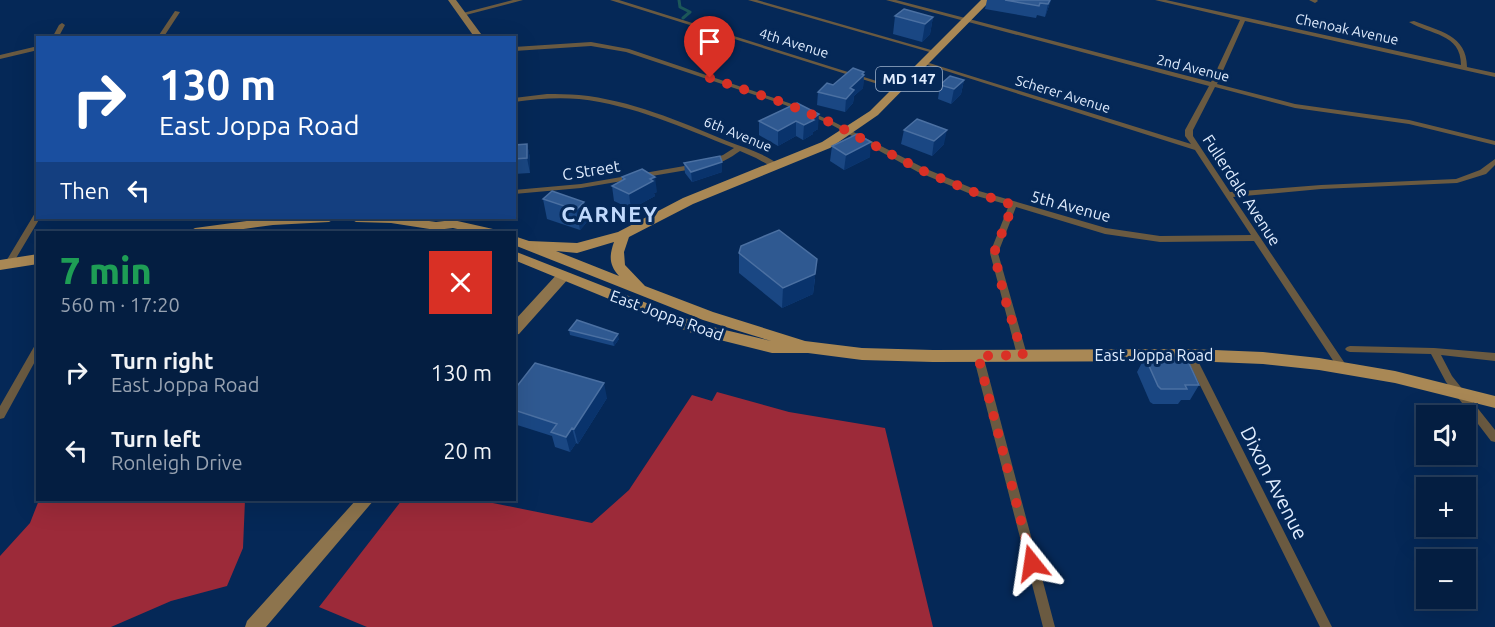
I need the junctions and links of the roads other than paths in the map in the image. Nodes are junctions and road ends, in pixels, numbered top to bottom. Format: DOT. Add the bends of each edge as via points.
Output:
graph roads {
  1 [pos="452,0"];
  2 [pos="520,0"];
  3 [pos="613,0"];
  4 [pos="751,0"];
  5 [pos="889,0"];
  6 [pos="986,0"];
  7 [pos="1158,0"];
  8 [pos="511,1"];
  9 [pos="177,12"];
  10 [pos="462,14"];
  11 [pos="1243,19"];
  12 [pos="965,21"];
  13 [pos="1412,22"];
  14 [pos="62,25"];
  15 [pos="56,36"];
  16 [pos="161,36"];
  17 [pos="478,36"];
  18 [pos="36,48"];
  19 [pos="516,49"];
  20 [pos="935,52"];
  21 [pos="0,57"];
  22 [pos="924,63"];
  23 [pos="1464,67"];
  24 [pos="1495,75"];
  25 [pos="1213,85"];
  26 [pos="899,89"];
  27 [pos="516,100"];
  28 [pos="848,132"];
  29 [pos="1495,143"];
  30 [pos="739,148"];
  31 [pos="1195,148"];
  32 [pos="1495,161"];
  33 [pos="777,166"];
  34 [pos="516,192"];
  35 [pos="1227,195"];
  36 [pos="1013,205"];
  37 [pos="36,218"];
  38 [pos="310,219"];
  39 [pos="368,219"];
  40 [pos="442,225"];
  41 [pos="211,231"];
  42 [pos="484,231"];
  43 [pos="623,236"];
  44 [pos="1256,238"];
  45 [pos="516,241"];
  46 [pos="529,245"];
  47 [pos="516,256"];
  48 [pos="36,259"];
  49 [pos="4,264"];
  50 [pos="578,265"];
  51 [pos="564,275"];
  52 [pos="650,294"];
  53 [pos="516,328"];
  54 [pos="808,347"];
  55 [pos="1350,349"];
  56 [pos="36,351"];
  57 [pos="1434,351"];
  58 [pos="1023,355"];
  59 [pos="1190,355"];
  60 [pos="978,356"];
  61 [pos="1495,357"];
  62 [pos="1343,368"];
  63 [pos="1461,392"];
  64 [pos="1495,402"];
  65 [pos="0,415"];
  66 [pos="1495,438"];
  67 [pos="365,501"];
  68 [pos="254,627"];
  69 [pos="1049,627"];
  70 [pos="1326,627"];
  1 -- 10 [label="main road"];
  2 -- 8 [label="street"];
  3 -- 26 [label="street, 4th Avenue"];
  4 -- 20 [label="street"];
  5 -- 12 [label="street, 2nd Avenue"];
  6 -- 12 [label="main road, MD 147"];
  7 -- 11 [label="street, Chenoak Avenue"];
  8 -- 10 [label="street"];
  9 -- 16 [label="street"];
  10 -- 17 [label="main road"];
  11 -- 23 [label="street, Chenoak Avenue"];
  11 -- 25 [label="street, Fullerdale Avenue"];
  12 -- 20 [label="main road, MD 147"];
  12 -- 25 [label="street, 2nd Avenue"];
  13 -- 23 [label="street" via="1457,43 1465,55"];
  14 -- 15 [label="street"];
  18 -- 21 [label="street"];
  19 -- 28 [label="street, 5th Avenue" via="591,44 627,50 787,104"];
  20 -- 22 [label="main road, MD 147"];
  22 -- 26 [label="main road, MD 147"];
  22 -- 31 [label="street, Scherer Avenue"];
  23 -- 24 [label="street, Chenoak Avenue"];
  25 -- 29 [label="street, 2nd Avenue" via="1295,106 1409,122"];
  25 -- 31 [label="street, Fullerdale Avenue" via="1189,130"];
  26 -- 28 [label="main road, MD 147"];
  27 -- 30 [label="street, 6th Avenue" via="568,95 608,100"];
  28 -- 33 [label="main road, MD 147"];
  28 -- 36 [label="street, 5th Avenue" via="921,170"];
  30 -- 33 [label="street, 6th Avenue"];
  30 -- 34 [label="street, C Street" via="707,164 601,183"];
  31 -- 35 [label="street, Fullerdale Avenue"];
  32 -- 35 [label="street" via="1484,172 1457,182"];
  33 -- 43 [label="main road, MD 147" via="688,201"];
  35 -- 44 [label="street, Fullerdale Avenue"];
  36 -- 44 [label="street, 5th Avenue" via="1127,235 1160,239"];
  36 -- 58 [label="street" via="994,253"];
  37 -- 49 [label="street"];
  38 -- 41 [label="main road"];
  39 -- 40 [label="main road"];
  40 -- 42 [label="main road"];
  43 -- 46 [label="main road" via="577,248"];
  43 -- 50 [label="main road, MD 147"];
  43 -- 52 [label="main road" via="617,252 618,266"];
  44 -- 62 [label="street, Fullerdale Avenue"];
  45 -- 46 [label="main road"];
  46 -- 50 [label="main road, East Joppa Road"];
  47 -- 51 [label="main road, East Joppa Road"];
  48 -- 49 [label="main road"];
  50 -- 51 [label="main road, MD 147"];
  50 -- 52 [label="main road, East Joppa Road"];
  51 -- 53 [label="main road, MD 147"];
  51 -- 54 [label="main road, East Joppa Road" via="697,329 772,347"];
  52 -- 54 [label="main road, East Joppa Road"];
  54 -- 60 [label="main road, East Joppa Road" via="862,354"];
  55 -- 57 [label="street"];
  56 -- 65 [label="street"];
  57 -- 61 [label="street"];
  57 -- 63 [label="street"];
  58 -- 59 [label="main road, East Joppa Road"];
  58 -- 60 [label="main road, East Joppa Road"];
  59 -- 62 [label="main road, East Joppa Road" via="1263,358"];
  59 -- 70 [label="street, Dixon Avenue"];
  60 -- 69 [label="street"];
  62 -- 63 [label="main road, East Joppa Road"];
  63 -- 64 [label="main road, East Joppa Road"];
  63 -- 66 [label="street"];
  67 -- 68 [label="main road"];
}
